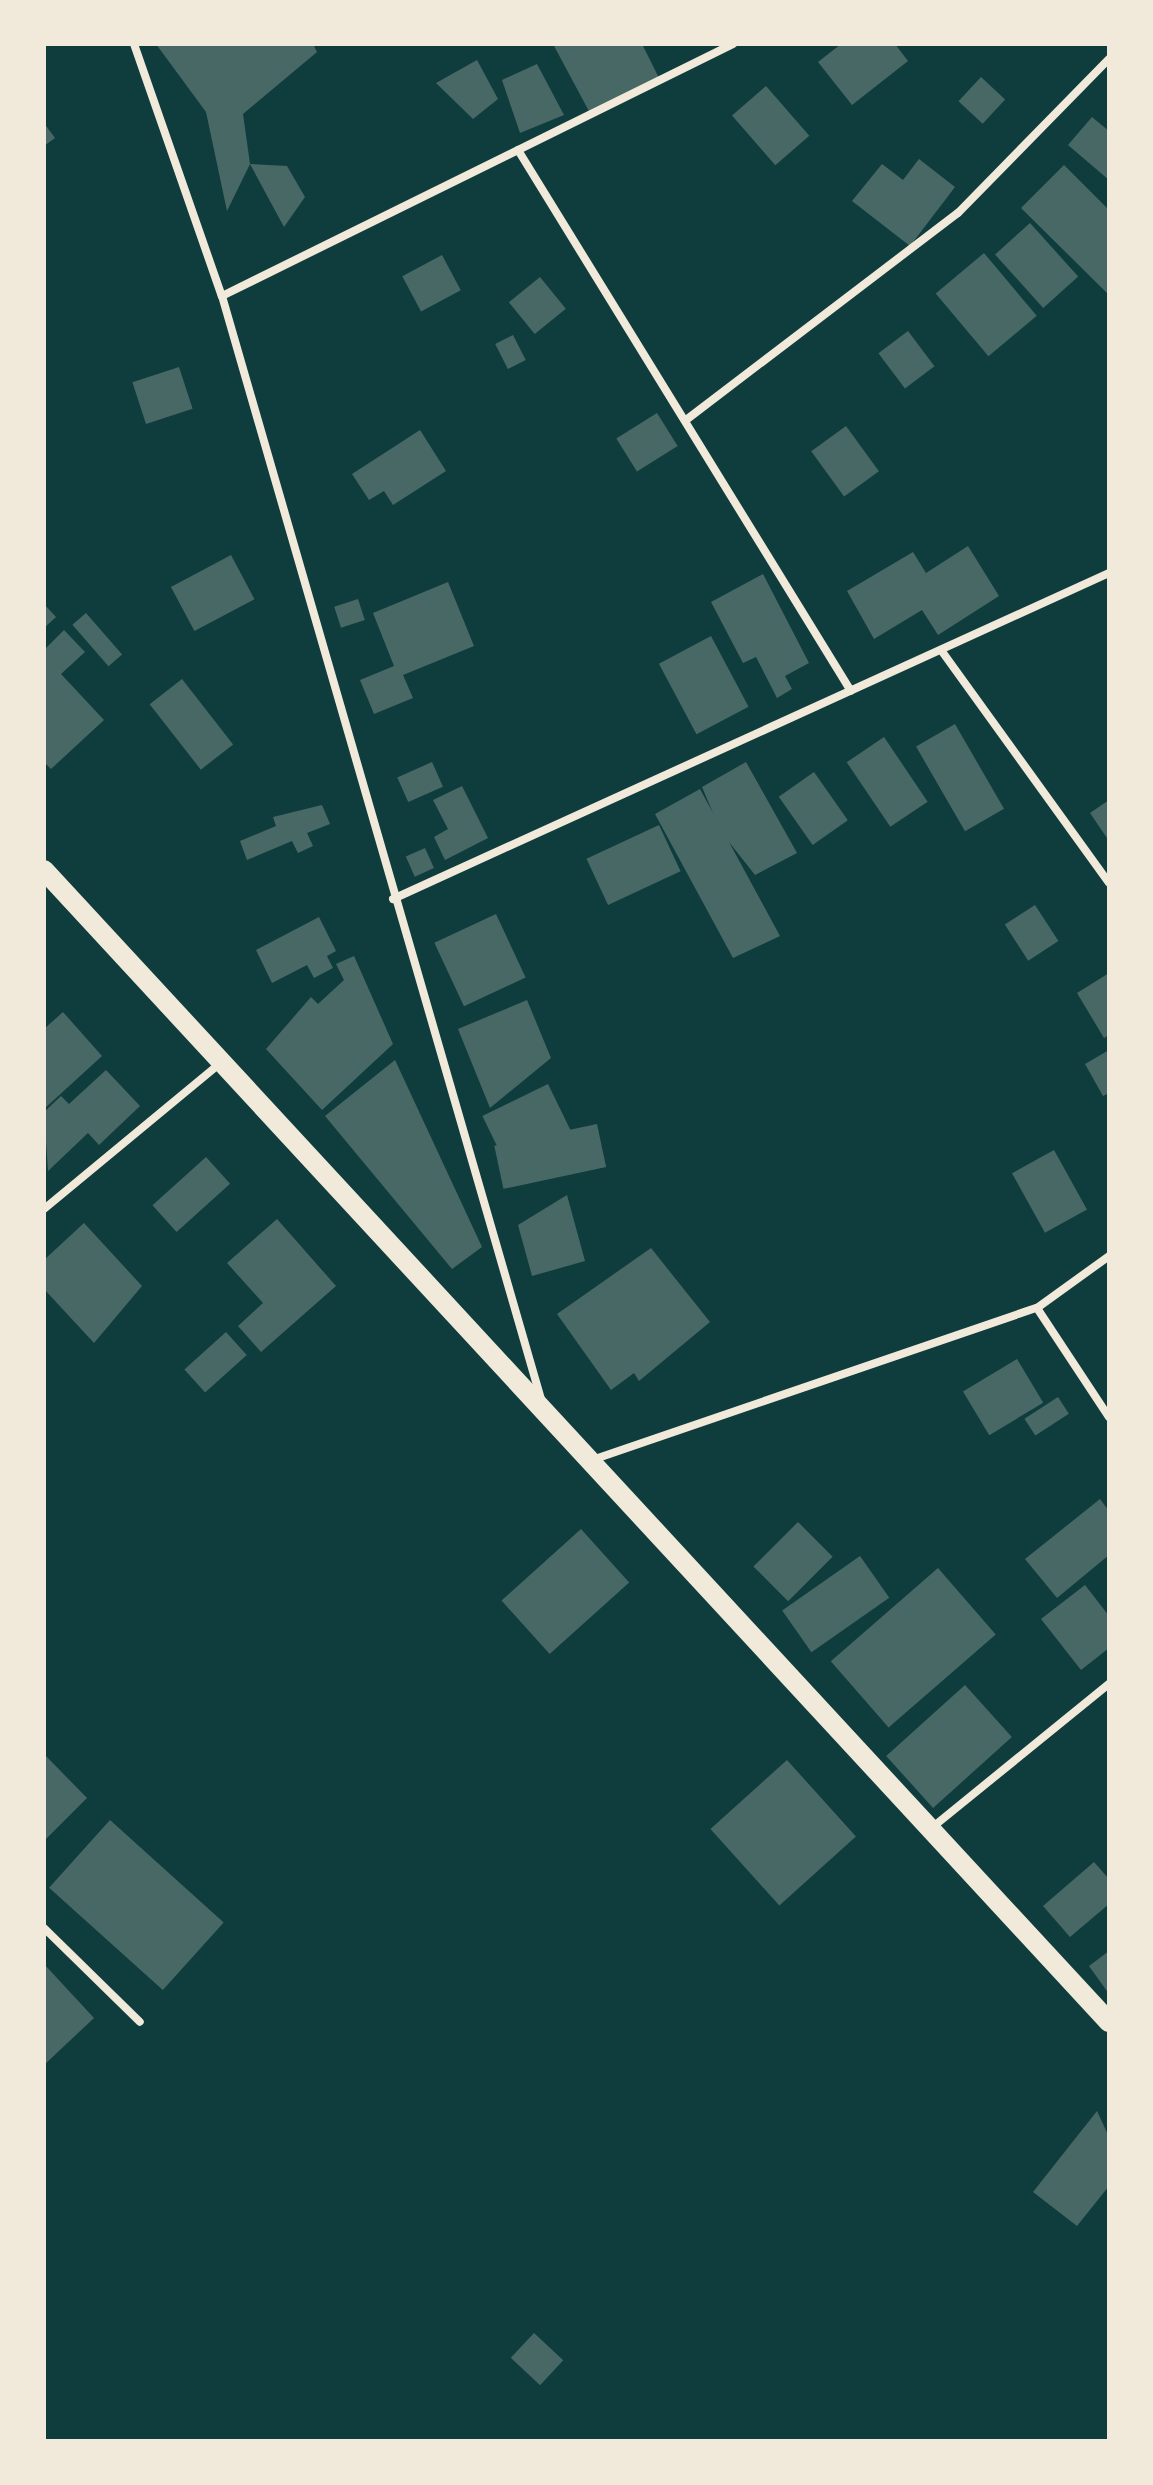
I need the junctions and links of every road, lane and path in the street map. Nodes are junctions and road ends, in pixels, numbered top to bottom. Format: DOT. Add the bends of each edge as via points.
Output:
graph roads {
  1 [pos="134,44"];
  2 [pos="733,44"];
  3 [pos="1109,59"];
  4 [pos="518,150"];
  5 [pos="222,296"];
  6 [pos="686,420"];
  7 [pos="1109,573"];
  8 [pos="941,650"];
  9 [pos="851,691"];
  10 [pos="44,870"];
  11 [pos="1109,883"];
  12 [pos="393,899"];
  13 [pos="222,1062"];
  14 [pos="44,1209"];
  15 [pos="1109,1256"];
  16 [pos="1037,1308"];
  17 [pos="546,1415"];
  18 [pos="1109,1417"];
  19 [pos="590,1461"];
  20 [pos="1109,1684"];
  21 [pos="934,1826"];
  22 [pos="44,1928"];
  23 [pos="140,2022"];
  24 [pos="1109,2022"];
  1 -- 5 [label="street"];
  2 -- 4 [label="street"];
  3 -- 6 [label="street" via="958,213"];
  4 -- 5 [label="street"];
  4 -- 6 [label="street"];
  5 -- 12 [label="street"];
  6 -- 9 [label="street"];
  7 -- 8 [label="street"];
  8 -- 9 [label="street"];
  8 -- 11 [label="street"];
  9 -- 12 [label="street"];
  10 -- 13 [label="main road"];
  12 -- 17 [label="street"];
  13 -- 14 [label="street"];
  13 -- 17 [label="main road"];
  15 -- 16 [label="street"];
  16 -- 18 [label="street"];
  16 -- 19 [label="street"];
  17 -- 19 [label="main road"];
  19 -- 21 [label="main road"];
  20 -- 21 [label="street"];
  21 -- 24 [label="main road"];
  22 -- 23 [label="street"];
}
